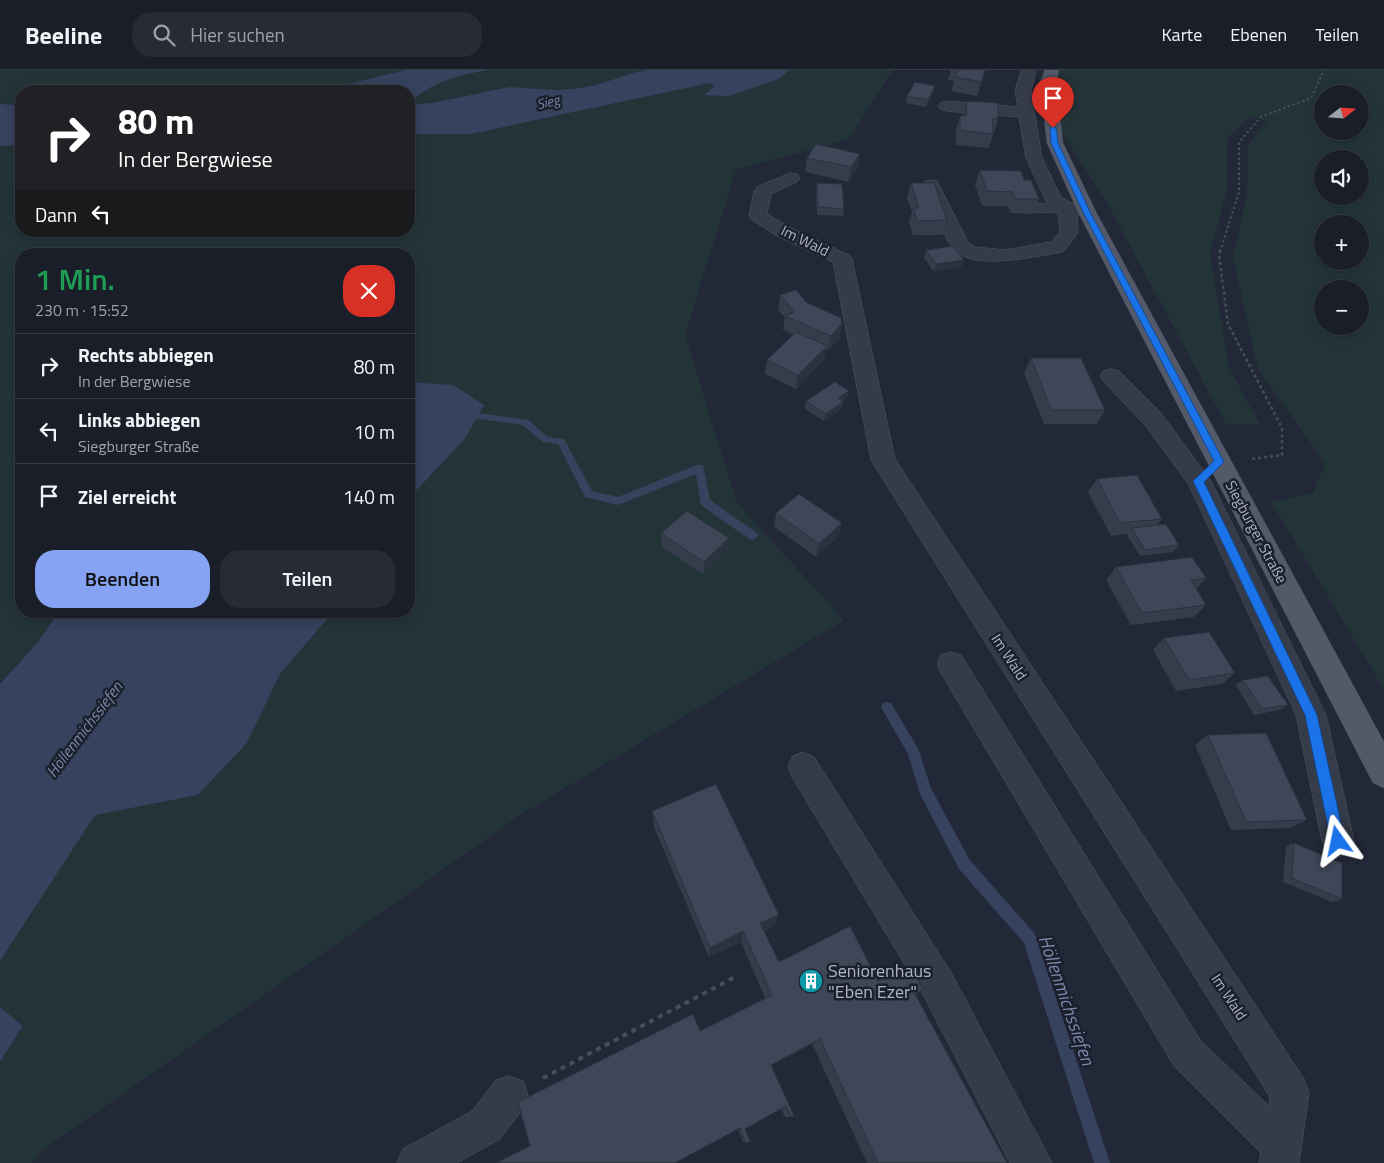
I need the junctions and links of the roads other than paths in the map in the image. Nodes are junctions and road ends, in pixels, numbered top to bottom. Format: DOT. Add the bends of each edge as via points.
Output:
graph roads {
  1 [pos="1029,70"];
  2 [pos="1052,70"];
  3 [pos="991,95"];
  4 [pos="946,106"];
  5 [pos="1026,106"];
  6 [pos="790,178"];
  7 [pos="931,186"];
  8 [pos="1041,208"];
  9 [pos="1067,208"];
  10 [pos="1087,212"];
  11 [pos="1111,376"];
  12 [pos="1219,462"];
  13 [pos="1198,481"];
  14 [pos="951,664"];
  15 [pos="803,767"];
  16 [pos="1384,773"];
  17 [pos="1338,841"];
  18 [pos="509,1095"];
  19 [pos="1280,1154"];
  20 [pos="417,1163"];
  21 [pos="1032,1163"];
  1 -- 5 [label="street" via="1023,91"];
  2 -- 10 [label="main road, Siegburger Straße" via="1048,83 1055,143"];
  3 -- 5 [label="street"];
  4 -- 5 [label="street"];
  5 -- 9 [label="street" via="1034,158 1054,200"];
  6 -- 19 [label="street, Im Wald" via="763,191 758,216 842,259 883,460 1290,1093"];
  7 -- 9 [label="street" via="961,247 970,252 1005,256 1057,247 1069,233"];
  8 -- 9 [label="street"];
  9 -- 10 [label="street"];
  10 -- 12 [label="main road, Siegburger Straße"];
  11 -- 13 [label="street" via="1153,419"];
  12 -- 13 [label="street"];
  12 -- 16 [label="main road, Siegburger Straße"];
  13 -- 17 [label="street" via="1311,715"];
  14 -- 19 [label="street" via="1187,1052"];
  15 -- 21 [label="street" via="939,987"];
  18 -- 20 [label="street" via="486,1125"];
}
